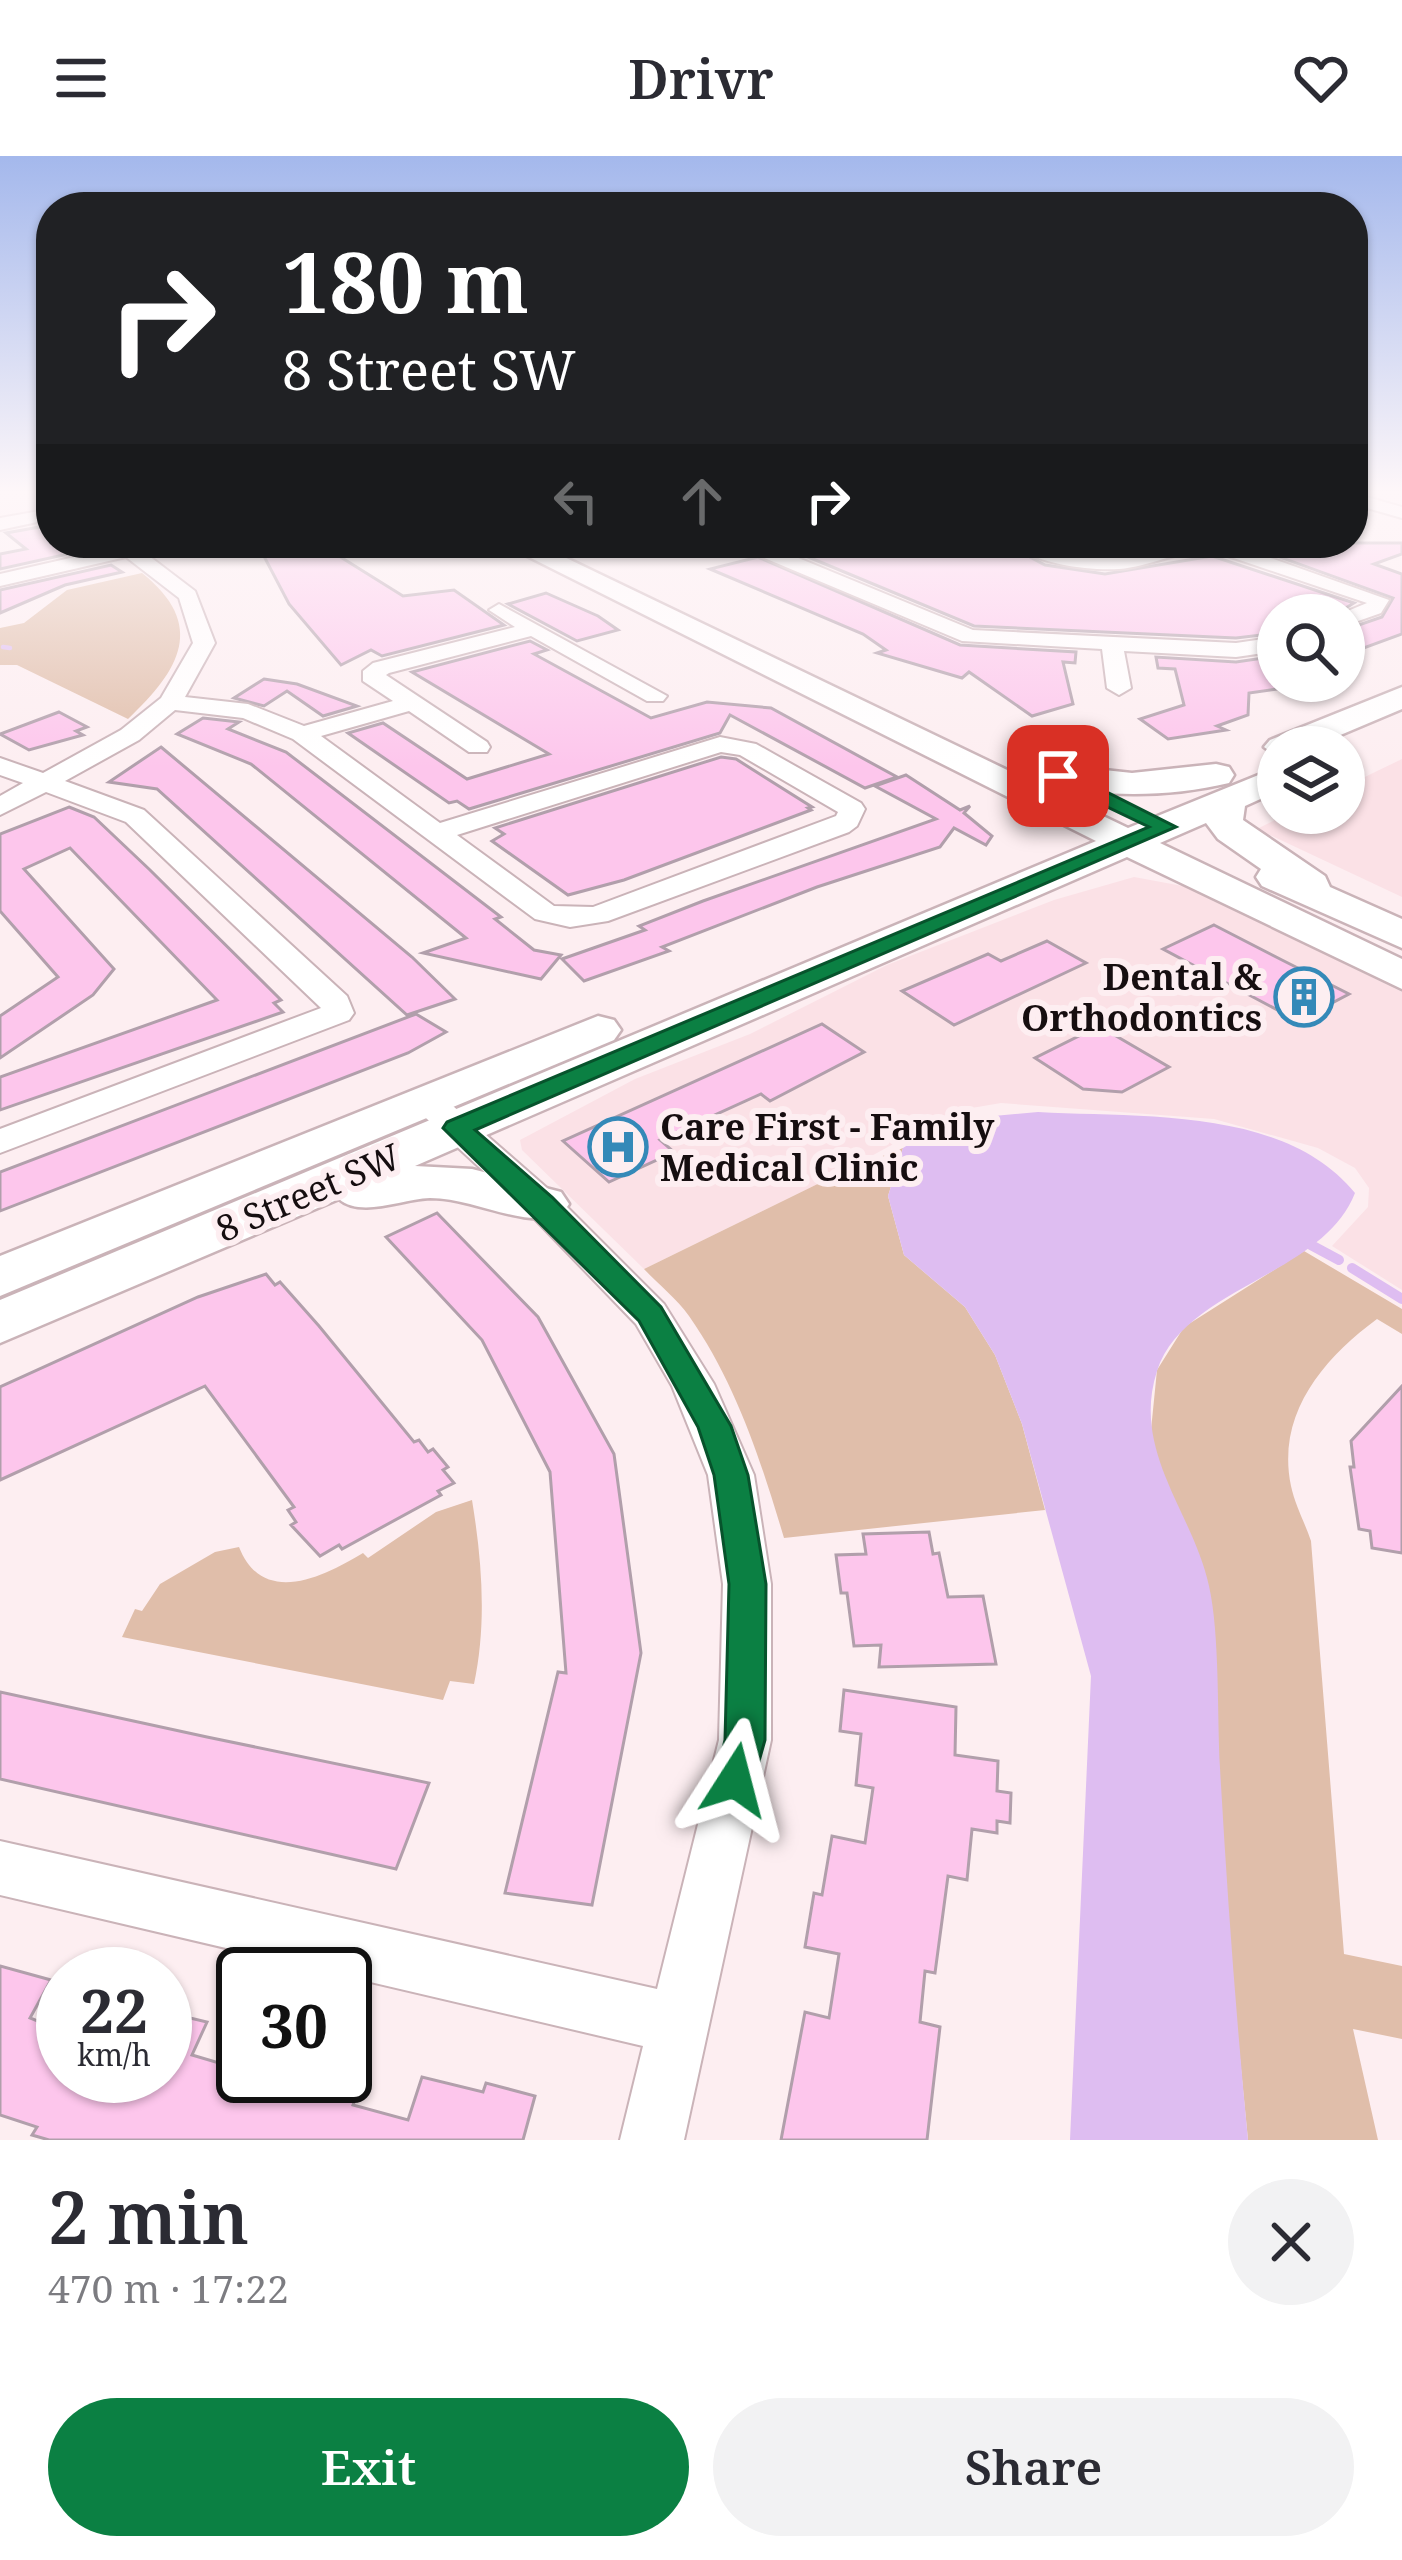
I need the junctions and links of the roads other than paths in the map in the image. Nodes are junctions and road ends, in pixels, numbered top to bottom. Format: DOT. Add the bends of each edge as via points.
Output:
graph roads {
  1 [pos="174,582"];
  2 [pos="593,582"];
  3 [pos="646,582"];
  4 [pos="837,582"];
  5 [pos="1326,582"];
  6 [pos="1362,594"];
  7 [pos="1365,595"];
  8 [pos="500,610"];
  9 [pos="1365,612"];
  10 [pos="534,629"];
  11 [pos="1112,644"];
  12 [pos="1257,648"];
  13 [pos="1119,688"];
  14 [pos="655,696"];
  15 [pos="1402,697"];
  16 [pos="170,702"];
  17 [pos="409,704"];
  18 [pos="1402,724"];
  19 [pos="1333,726"];
  20 [pos="302,734"];
  21 [pos="1365,740"];
  22 [pos="478,747"];
  23 [pos="1257,764"];
  24 [pos="0,766"];
  25 [pos="1058,776"];
  26 [pos="51,782"];
  27 [pos="1257,782"];
  28 [pos="1011,786"];
  29 [pos="1221,788"];
  30 [pos="0,807"];
  31 [pos="1129,826"];
  32 [pos="439,832"];
  33 [pos="1035,864"];
  34 [pos="1187,872"];
  35 [pos="1385,927"];
  36 [pos="1402,976"];
  37 [pos="441,1114"];
  38 [pos="0,1142"];
  39 [pos="542,1204"];
  40 [pos="243,1219"];
  41 [pos="0,1277"];
  42 [pos="0,1323"];
  43 [pos="0,1868"];
  44 [pos="680,2024"];
  45 [pos="652,2140"];
  1 -- 16 [label="street" via="199,616 204,643"];
  2 -- 28 [label="main road"];
  3 -- 25 [label="main road"];
  4 -- 11 [label="street" via="958,632"];
  5 -- 6 [label="street"];
  7 -- 9 [label="street" via="1379,600"];
  8 -- 10 [label="street"];
  10 -- 14 [label="street"];
  10 -- 17 [label="street" via="373,672 374,682"];
  11 -- 12 [label="street"];
  11 -- 13 [label="street"];
  15 -- 19 [label="main road, 8 Street SW"];
  16 -- 20 [label="street" via="248,711"];
  16 -- 26 [label="street"];
  17 -- 20 [label="street"];
  17 -- 22 [label="street"];
  18 -- 21 [label="main road"];
  20 -- 32 [label="street"];
  23 -- 29 [label="main road, 8 Street SW"];
  24 -- 26 [label="street"];
  25 -- 29 [label="main road"];
  25 -- 31 [label="main road"];
  26 -- 30 [label="street"];
  26 -- 38 [label="street" via="135,816 338,1013"];
  27 -- 29 [label="main road, 8 Street SW"];
  28 -- 31 [label="main road"];
  28 -- 33 [label="main road" via="1040,823"];
  29 -- 31 [label="main road, 8 Street SW"];
  29 -- 35 [label="main road" via="1224,822 1248,846"];
  31 -- 33 [label="main road, 8 Street SW"];
  31 -- 34 [label="main road"];
  31 -- 35 [label="main road"];
  32 -- 32 [label="street" via="720,744 747,749 849,804 852,815 598,915 571,918 545,913"];
  33 -- 34 [label="main road"];
  33 -- 37 [label="main road, 8 Street SW"];
  34 -- 36 [label="main road"];
  37 -- 39 [label="street"];
  37 -- 40 [label="main road, 8 Street SW"];
  37 -- 41 [label="main road, 8 Street SW"];
  39 -- 40 [label="main road" via="430,1179"];
  39 -- 44 [label="street" via="650,1314 700,1398 731,1475 748,1584 745,1740"];
  40 -- 42 [label="main road, 8 Street SW"];
  43 -- 44 [label="street"];
  44 -- 45 [label="street"];
}
